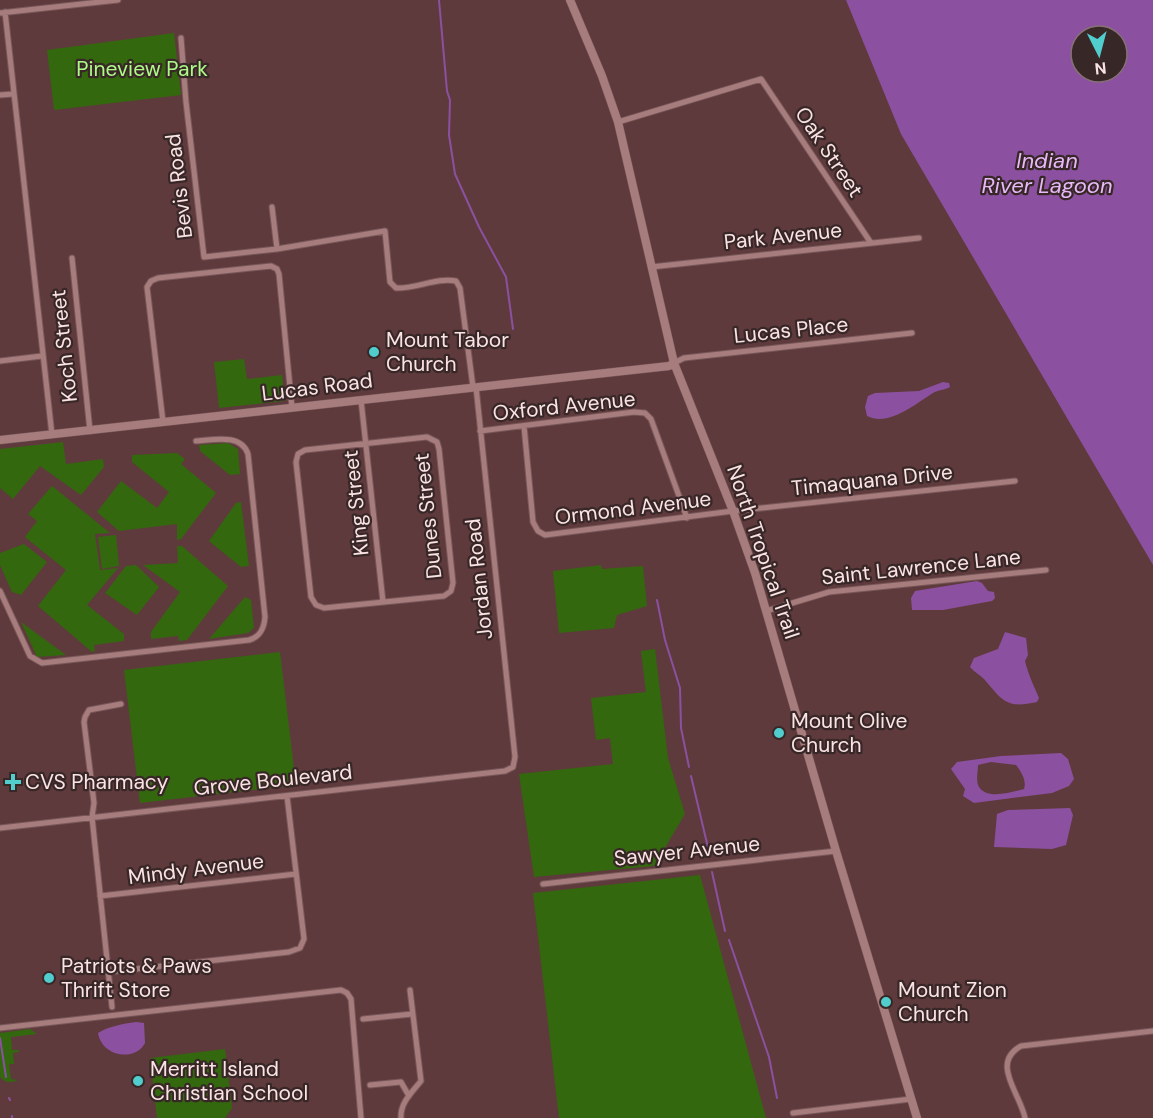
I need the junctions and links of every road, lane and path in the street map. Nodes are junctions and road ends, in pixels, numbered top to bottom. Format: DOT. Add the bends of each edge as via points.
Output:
graph roads {
  1 [pos="118,0"];
  2 [pos="570,0"];
  3 [pos="84,2"];
  4 [pos="2,13"];
  5 [pos="181,38"];
  6 [pos="13,94"];
  7 [pos="0,95"];
  8 [pos="618,122"];
  9 [pos="272,207"];
  10 [pos="920,238"];
  11 [pos="871,243"];
  12 [pos="277,249"];
  13 [pos="72,258"];
  14 [pos="651,267"];
  15 [pos="912,333"];
  16 [pos="42,356"];
  17 [pos="0,361"];
  18 [pos="674,363"];
  19 [pos="474,387"];
  20 [pos="361,400"];
  21 [pos="292,408"];
  22 [pos="163,422"];
  23 [pos="524,426"];
  24 [pos="90,430"];
  25 [pos="480,431"];
  26 [pos="52,435"];
  27 [pos="0,440"];
  28 [pos="196,441"];
  29 [pos="366,443"];
  30 [pos="1015,481"];
  31 [pos="733,512"];
  32 [pos="687,518"];
  33 [pos="1046,570"];
  34 [pos="0,591"];
  35 [pos="383,602"];
  36 [pos="766,611"];
  37 [pos="121,705"];
  38 [pos="513,767"];
  39 [pos="287,796"];
  40 [pos="92,817"];
  41 [pos="0,828"];
  42 [pos="836,851"];
  43 [pos="296,874"];
  44 [pos="543,884"];
  45 [pos="100,896"];
  46 [pos="108,972"];
  47 [pos="410,990"];
  48 [pos="112,1007"];
  49 [pos="412,1014"];
  50 [pos="363,1019"];
  51 [pos="0,1028"];
  52 [pos="1153,1031"];
  53 [pos="370,1085"];
  54 [pos="409,1096"];
  55 [pos="912,1099"];
  56 [pos="793,1113"];
  57 [pos="361,1118"];
  58 [pos="401,1118"];
  59 [pos="917,1118"];
  60 [pos="1025,1118"];
  1 -- 3 [label="street"];
  2 -- 8 [label="street, North Tropical Trail"];
  3 -- 4 [label="street"];
  4 -- 6 [label="street"];
  5 -- 12 [label="street, Bevis Road" via="204,257"];
  6 -- 7 [label="street"];
  6 -- 16 [label="street"];
  8 -- 11 [label="street, Oak Street" via="761,79"];
  8 -- 14 [label="street, North Tropical Trail"];
  9 -- 12 [label="street"];
  10 -- 11 [label="street, Park Avenue"];
  11 -- 14 [label="street, Park Avenue"];
  12 -- 19 [label="street, Bevis Road" via="385,231 390,282 396,288 448,279 456,281 460,288"];
  13 -- 24 [label="street, Koch Street"];
  14 -- 18 [label="street, North Tropical Trail"];
  15 -- 18 [label="street, Lucas Place" via="684,358"];
  16 -- 17 [label="street"];
  16 -- 26 [label="street"];
  18 -- 19 [label="street, Lucas Road"];
  18 -- 31 [label="street, North Tropical Trail"];
  19 -- 20 [label="street, Lucas Road"];
  19 -- 25 [label="street, Jordan Road"];
  20 -- 21 [label="street, Lucas Road"];
  20 -- 29 [label="street, King Street"];
  21 -- 22 [label="street, Lucas Road"];
  21 -- 22 [label="street" via="277,269 270,266 159,278 147,287"];
  22 -- 24 [label="street, Lucas Road"];
  23 -- 25 [label="street, Oxford Avenue"];
  23 -- 32 [label="street, Oxford Avenue" via="645,413 651,419"];
  23 -- 32 [label="street, Ormond Avenue" via="533,522 545,535"];
  24 -- 26 [label="street, Lucas Road"];
  25 -- 38 [label="street, Jordan Road"];
  26 -- 27 [label="street, Lucas Road"];
  28 -- 34 [label="street" via="234,440 248,454 265,617 258,636 42,663 30,656"];
  29 -- 35 [label="street, King Street"];
  29 -- 35 [label="street" via="305,450 298,454 296,462 311,597 324,608"];
  29 -- 35 [label="street, Dunes Street" via="427,437 437,442 439,448 451,591 444,596"];
  30 -- 31 [label="street, Timaquana Drive"];
  31 -- 32 [label="street, Ormond Avenue"];
  31 -- 36 [label="street, North Tropical Trail"];
  33 -- 36 [label="street, Saint Lawrence Lane" via="829,592"];
  36 -- 42 [label="street, North Tropical Trail"];
  37 -- 40 [label="street" via="94,708 85,717"];
  38 -- 39 [label="street, Grove Boulevard"];
  39 -- 40 [label="street, Grove Boulevard"];
  39 -- 43 [label="street"];
  40 -- 41 [label="street, Grove Boulevard"];
  40 -- 45 [label="street"];
  42 -- 44 [label="street, Sawyer Avenue"];
  42 -- 55 [label="street, North Tropical Trail"];
  43 -- 45 [label="street, Mindy Avenue"];
  43 -- 46 [label="street" via="304,939 300,948"];
  45 -- 46 [label="street"];
  46 -- 48 [label="street"];
  47 -- 49 [label="street"];
  49 -- 50 [label="street"];
  49 -- 54 [label="street" via="421,1081"];
  51 -- 57 [label="street" via="340,990 351,999"];
  52 -- 60 [label="street" via="1014,1049 1007,1058 1006,1070"];
  53 -- 54 [label="street" via="401,1082"];
  54 -- 58 [label="street" via="400,1110"];
  55 -- 56 [label="street"];
  55 -- 59 [label="street, North Tropical Trail"];
}
